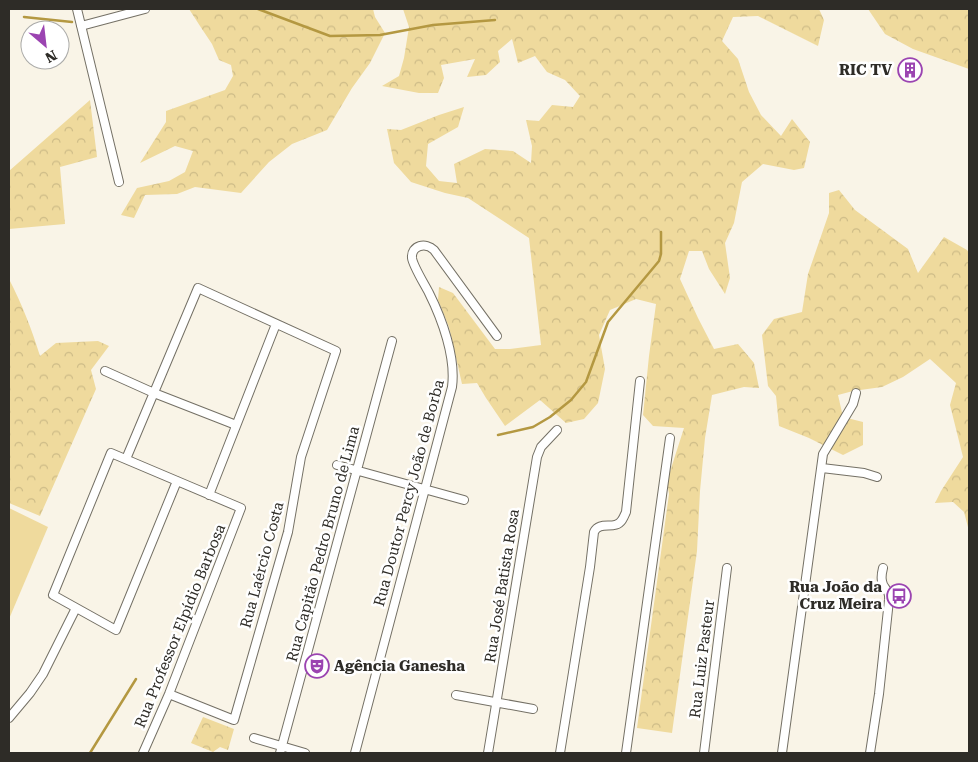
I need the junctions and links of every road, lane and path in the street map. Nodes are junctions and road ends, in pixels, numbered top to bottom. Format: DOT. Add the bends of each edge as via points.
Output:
graph roads {
  1 [pos="77,9"];
  2 [pos="145,9"];
  3 [pos="81,26"];
  4 [pos="118,182"];
  5 [pos="276,324"];
  6 [pos="497,336"];
  7 [pos="392,341"];
  8 [pos="105,371"];
  9 [pos="640,381"];
  10 [pos="154,393"];
  11 [pos="856,393"];
  12 [pos="236,425"];
  13 [pos="557,430"];
  14 [pos="670,438"];
  15 [pos="126,459"];
  16 [pos="337,465"];
  17 [pos="822,468"];
  18 [pos="357,470"];
  19 [pos="877,476"];
  20 [pos="177,481"];
  21 [pos="424,489"];
  22 [pos="209,495"];
  23 [pos="464,500"];
  24 [pos="727,568"];
  25 [pos="883,568"];
  26 [pos="76,608"];
  27 [pos="169,694"];
  28 [pos="456,695"];
  29 [pos="496,703"];
  30 [pos="533,709"];
  31 [pos="9,718"];
  32 [pos="254,738"];
  33 [pos="281,750"];
  34 [pos="143,753"];
  35 [pos="305,753"];
  36 [pos="355,753"];
  37 [pos="488,753"];
  38 [pos="560,753"];
  39 [pos="626,753"];
  40 [pos="704,753"];
  41 [pos="782,753"];
  42 [pos="870,753"];
  1 -- 3 [label="street"];
  2 -- 3 [label="street"];
  3 -- 4 [label="street"];
  5 -- 10 [label="street" via="198,288"];
  5 -- 12 [label="street"];
  5 -- 27 [label="street, Rua Laércio Costa" via="336,351 301,457 289,526 234,720"];
  6 -- 21 [label="street, Rua Doutor Percy João de Borba" via="434,250 430,246 419,246 412,256 442,324 453,378"];
  7 -- 18 [label="street, Rua Capitão Pedro Bruno de Lima"];
  8 -- 10 [label="street"];
  9 -- 38 [label="street" via="626,512 622,522 613,526 600,525 594,532"];
  10 -- 12 [label="street"];
  10 -- 15 [label="street"];
  11 -- 17 [label="street" via="823,454"];
  12 -- 22 [label="street"];
  13 -- 29 [label="street, Rua José Batista Rosa" via="540,447 537,457"];
  14 -- 39 [label="street"];
  15 -- 20 [label="street"];
  15 -- 26 [label="street" via="112,453 53,595"];
  16 -- 18 [label="street"];
  17 -- 19 [label="street"];
  17 -- 41 [label="street"];
  18 -- 21 [label="street"];
  18 -- 33 [label="street, Rua Capitão Pedro Bruno de Lima"];
  20 -- 22 [label="street"];
  20 -- 26 [label="street" via="116,630"];
  21 -- 23 [label="street"];
  21 -- 36 [label="street, Rua Doutor Percy João de Borba"];
  22 -- 27 [label="street, Rua Professor Elpídio Barbosa" via="241,508"];
  24 -- 40 [label="street, Rua Luiz Pasteur"];
  25 -- 42 [label="street" via="882,581 888,590 889,600"];
  26 -- 31 [label="street" via="43,674"];
  27 -- 34 [label="street, Rua Professor Elpídio Barbosa"];
  28 -- 29 [label="street"];
  29 -- 30 [label="street"];
  29 -- 37 [label="street, Rua José Batista Rosa"];
  32 -- 33 [label="street"];
  33 -- 35 [label="street"];
}
